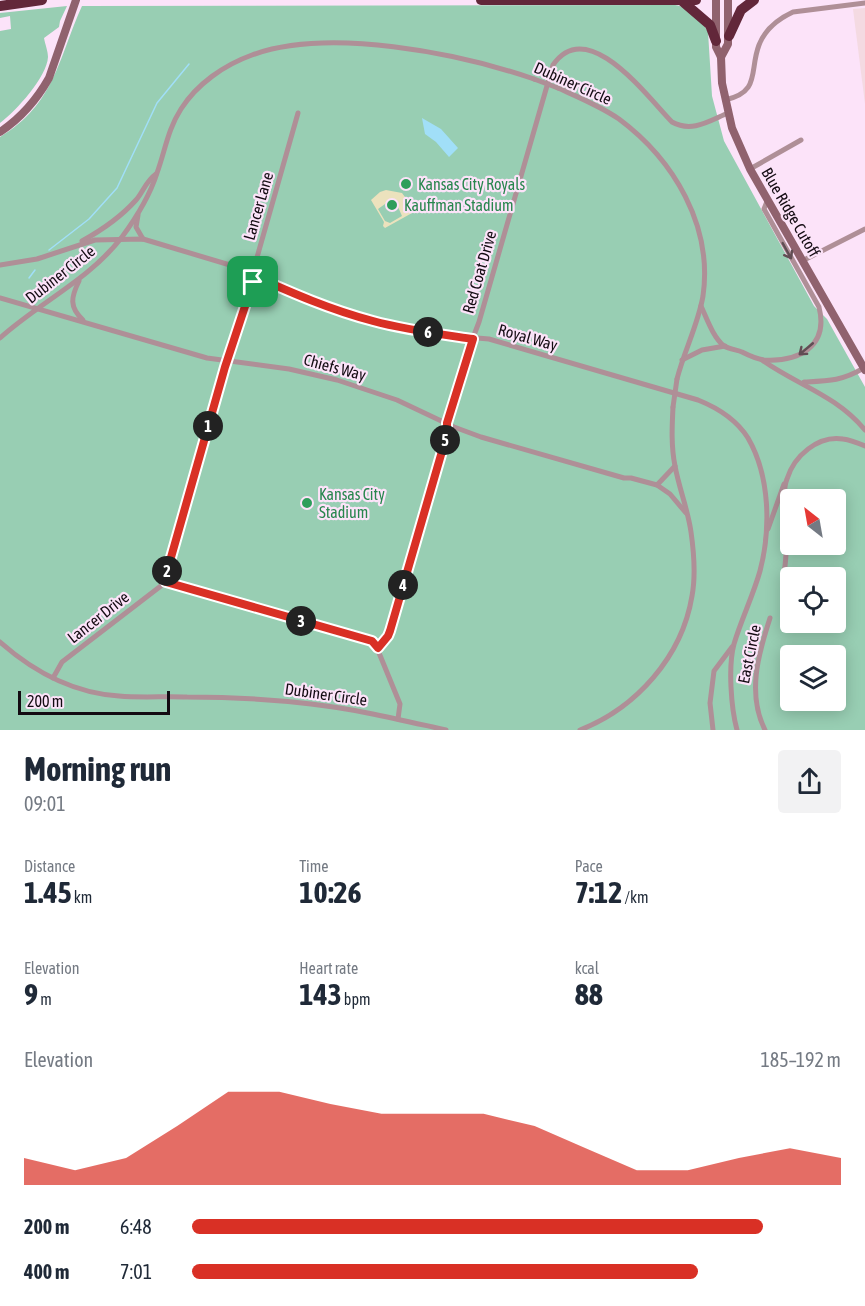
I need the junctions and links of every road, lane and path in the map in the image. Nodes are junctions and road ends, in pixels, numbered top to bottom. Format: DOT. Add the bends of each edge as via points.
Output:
graph roads {
  1 [pos="42,0"];
  2 [pos="76,0"];
  3 [pos="481,0"];
  4 [pos="696,0"];
  5 [pos="716,0"];
  6 [pos="728,0"];
  7 [pos="754,0"];
  8 [pos="682,1"];
  9 [pos="865,3"];
  10 [pos="0,6"];
  11 [pos="729,36"];
  12 [pos="716,41"];
  13 [pos="721,57"];
  14 [pos="725,100"];
  15 [pos="298,113"];
  16 [pos="728,113"];
  17 [pos="0,132"];
  18 [pos="801,140"];
  19 [pos="750,169"];
  20 [pos="157,174"];
  21 [pos="768,200"];
  22 [pos="140,208"];
  23 [pos="865,229"];
  24 [pos="120,239"];
  25 [pos="143,239"];
  26 [pos="76,245"];
  27 [pos="804,260"];
  28 [pos="0,264"];
  29 [pos="252,275"];
  30 [pos="80,279"];
  31 [pos="0,298"];
  32 [pos="701,306"];
  33 [pos="39,309"];
  34 [pos="85,322"];
  35 [pos="0,338"];
  36 [pos="473,339"];
  37 [pos="725,346"];
  38 [pos="229,360"];
  39 [pos="682,360"];
  40 [pos="762,360"];
  41 [pos="864,369"];
  42 [pos="802,382"];
  43 [pos="447,423"];
  44 [pos="865,430"];
  45 [pos="865,446"];
  46 [pos="675,466"];
  47 [pos="786,480"];
  48 [pos="657,485"];
  49 [pos="687,514"];
  50 [pos="766,535"];
  51 [pos="785,567"];
  52 [pos="166,582"];
  53 [pos="771,618"];
  54 [pos="0,642"];
  55 [pos="733,646"];
  56 [pos="378,648"];
  57 [pos="53,678"];
  58 [pos="398,718"];
  59 [pos="446,730"];
  60 [pos="580,730"];
  61 [pos="713,730"];
  62 [pos="737,730"];
  63 [pos="765,730"];
  1 -- 10 [label="highway"];
  2 -- 17 [label="main road" via="49,78 22,115"];
  3 -- 8 [label="highway"];
  4 -- 8 [label="highway"];
  5 -- 12 [label="main road, Blue Ridge Cutoff"];
  6 -- 11 [label="main road, Blue Ridge Cutoff"];
  7 -- 11 [label="highway" via="741,10"];
  8 -- 12 [label="highway" via="710,25"];
  9 -- 14 [label="street" via="793,12 782,17 769,28 759,45 752,82 740,94"];
  11 -- 13 [label="main road, Blue Ridge Cutoff"];
  12 -- 13 [label="main road, Blue Ridge Cutoff"];
  13 -- 14 [label="main road, Blue Ridge Cutoff"];
  14 -- 16 [label="main road, Blue Ridge Cutoff"];
  15 -- 29 [label="street, Lancer Lane"];
  16 -- 19 [label="main road, Blue Ridge Cutoff"];
  16 -- 36 [label="street, Red Coat Drive" via="695,127 682,126 672,122 609,59 580,50 559,58 551,70"];
  18 -- 19 [label="street"];
  19 -- 21 [label="main road, Blue Ridge Cutoff"];
  20 -- 22 [label="street, Dubiner Circle"];
  20 -- 26 [label="street" via="120,216"];
  20 -- 32 [label="street, Dubiner Circle, bridge" via="173,122 194,93 229,65 264,51 310,45 386,46 465,58 534,79 594,104 650,147 678,181 694,213 703,253"];
  21 -- 27 [label="main road, Blue Ridge Cutoff"];
  21 -- 40 [label="street, one-way" via="764,209 819,308 821,323 808,350 802,354"];
  22 -- 24 [label="street, Dubiner Circle"];
  22 -- 25 [label="street" via="136,226"];
  23 -- 27 [label="street"];
  24 -- 25 [label="street, Royal Way"];
  24 -- 26 [label="street, Royal Way"];
  24 -- 30 [label="street, Dubiner Circle"];
  25 -- 29 [label="street, Royal Way"];
  26 -- 28 [label="street, Royal Way" via="37,259"];
  27 -- 41 [label="main road, Blue Ridge Cutoff"];
  29 -- 36 [label="street, Royal Way" via="374,321"];
  29 -- 38 [label="street, Lancer Lane"];
  30 -- 33 [label="street, Dubiner Circle"];
  30 -- 34 [label="street" via="72,303"];
  31 -- 33 [label="street, Chiefs Way"];
  32 -- 37 [label="street" via="711,329"];
  32 -- 39 [label="street, Dubiner Circle"];
  33 -- 34 [label="street, Chiefs Way"];
  33 -- 35 [label="street, Dubiner Circle"];
  34 -- 38 [label="street, Chiefs Way" via="207,358"];
  36 -- 43 [label="street, Red Coat Drive"];
  36 -- 50 [label="street, Royal Way" via="489,339 715,407 747,437 755,456 763,480"];
  37 -- 39 [label="street" via="702,350"];
  37 -- 40 [label="street"];
  38 -- 43 [label="street, Chiefs Way" via="337,380 397,400"];
  38 -- 52 [label="street, Lancer Lane"];
  39 -- 46 [label="street, Dubiner Circle, bridge" via="671,432"];
  40 -- 42 [label="street"];
  41 -- 42 [label="street" via="835,381"];
  42 -- 44 [label="street" via="845,410"];
  43 -- 48 [label="street, Chiefs Way" via="481,437"];
  43 -- 56 [label="street, Red Coat Drive" via="390,631"];
  45 -- 47 [label="street" via="841,438 815,444 801,455"];
  46 -- 48 [label="street"];
  46 -- 49 [label="street, Dubiner Circle"];
  47 -- 50 [label="street"];
  47 -- 51 [label="street"];
  48 -- 49 [label="street, Chiefs Way"];
  49 -- 60 [label="street, Dubiner Circle" via="694,581 676,644 636,696"];
  50 -- 55 [label="street, Royal Way" via="760,570"];
  52 -- 56 [label="street" via="372,641"];
  52 -- 57 [label="street, Lancer Drive" via="62,662"];
  53 -- 63 [label="street, East Circle" via="755,685 756,708"];
  54 -- 57 [label="street, Dubiner Circle" via="35,670"];
  55 -- 61 [label="street" via="714,671 710,704"];
  55 -- 62 [label="street, Royal Way" via="731,696"];
  56 -- 58 [label="street" via="400,704"];
  57 -- 58 [label="street, Dubiner Circle" via="82,690 116,696 305,703"];
  58 -- 59 [label="street, Dubiner Circle"];
}
